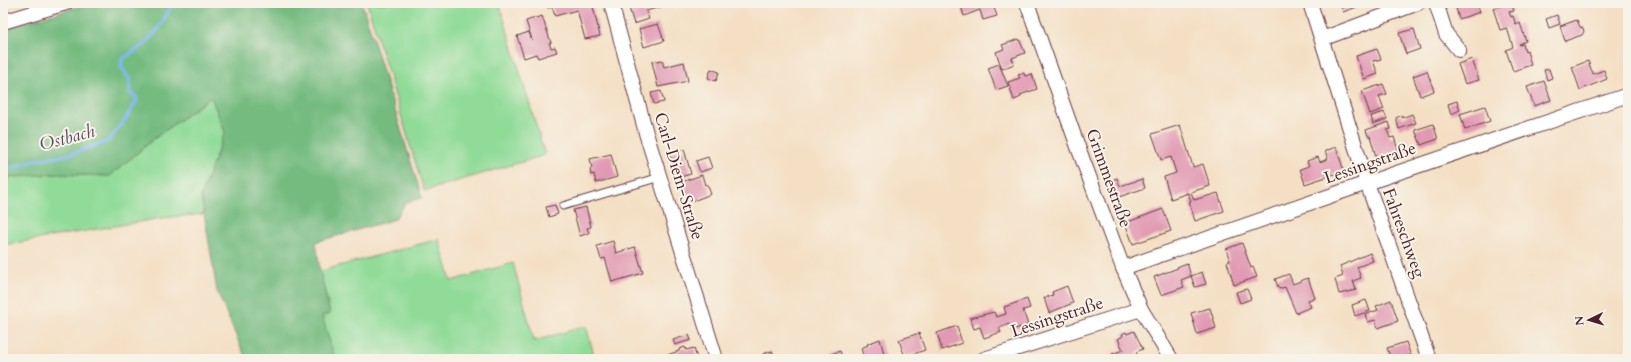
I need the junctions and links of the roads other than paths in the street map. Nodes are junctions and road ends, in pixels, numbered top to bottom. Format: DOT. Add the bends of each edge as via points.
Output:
graph roads {
  1 [pos="66,3"];
  2 [pos="611,3"];
  3 [pos="1027,3"];
  4 [pos="1310,3"];
  5 [pos="1418,3"];
  6 [pos="1436,3"];
  7 [pos="3,22"];
  8 [pos="1322,39"];
  9 [pos="1459,50"];
  10 [pos="1628,95"];
  11 [pos="660,177"];
  12 [pos="1367,183"];
  13 [pos="563,206"];
  14 [pos="1123,268"];
  15 [pos="1142,309"];
  16 [pos="716,359"];
  17 [pos="984,359"];
  18 [pos="1171,359"];
  19 [pos="1429,359"];
  1 -- 7 [label="street"];
  2 -- 11 [label="street, Carl-Diem-Straße"];
  3 -- 14 [label="street, Grimmestraße"];
  4 -- 8 [label="street, Fahreschweg"];
  5 -- 8 [label="street"];
  6 -- 9 [label="street" via="1446,34"];
  8 -- 12 [label="street, Fahreschweg"];
  10 -- 12 [label="street, Lessingstraße"];
  11 -- 13 [label="lane"];
  11 -- 16 [label="street, Carl-Diem-Straße"];
  12 -- 14 [label="street, Lessingstraße"];
  12 -- 19 [label="street, Fahreschweg"];
  14 -- 15 [label="street, Grimmestraße"];
  15 -- 17 [label="street, Lessingstraße"];
  15 -- 18 [label="street, Grimmestraße"];
}
